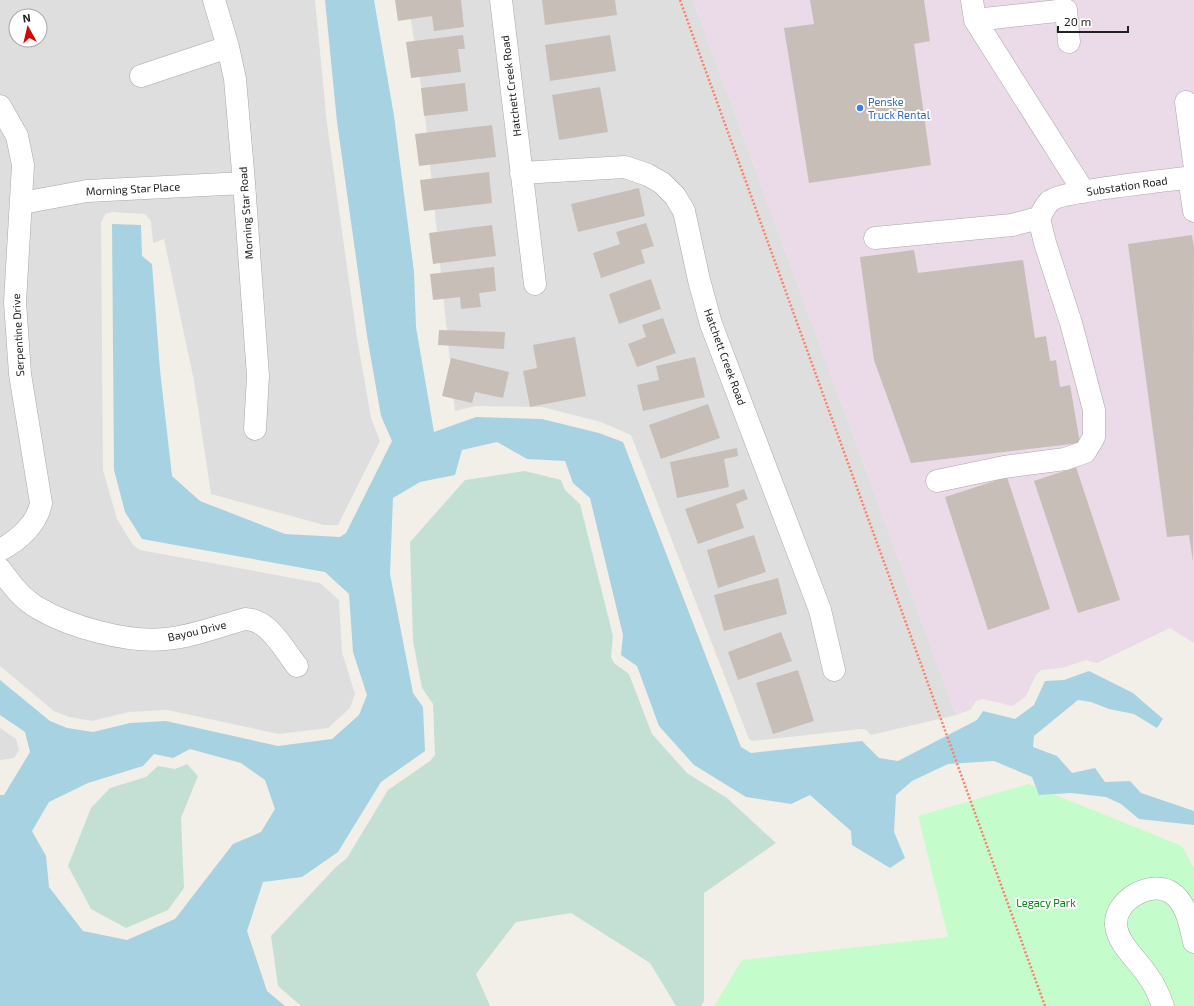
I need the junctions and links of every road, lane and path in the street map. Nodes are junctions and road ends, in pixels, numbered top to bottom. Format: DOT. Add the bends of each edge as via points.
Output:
graph roads {
  1 [pos="214,0"];
  2 [pos="501,0"];
  3 [pos="680,0"];
  4 [pos="974,10"];
  5 [pos="1069,42"];
  6 [pos="228,47"];
  7 [pos="141,76"];
  8 [pos="1186,102"];
  9 [pos="0,106"];
  10 [pos="1192,172"];
  11 [pos="521,173"];
  12 [pos="244,183"];
  13 [pos="1084,192"];
  14 [pos="22,203"];
  15 [pos="1194,211"];
  16 [pos="1040,218"];
  17 [pos="875,238"];
  18 [pos="535,284"];
  19 [pos="255,429"];
  20 [pos="937,481"];
  21 [pos="0,550"];
  22 [pos="0,569"];
  23 [pos="297,666"];
  24 [pos="834,670"];
  25 [pos="1194,942"];
  26 [pos="1045,1006"];
  27 [pos="1163,1006"];
  1 -- 6 [label="street, Morning Star Road"];
  2 -- 11 [label="street, Hatchett Creek Road"];
  3 -- 26 [label="path"];
  4 -- 5 [label="street" via="1066,10"];
  4 -- 13 [label="street"];
  6 -- 7 [label="street"];
  6 -- 12 [label="street, Morning Star Road" via="235,79"];
  8 -- 10 [label="street"];
  9 -- 14 [label="street, Serpentine Drive" via="21,148"];
  10 -- 13 [label="street, Substation Road"];
  10 -- 15 [label="street"];
  11 -- 18 [label="street, Hatchett Creek Road"];
  11 -- 24 [label="street, Hatchett Creek Road" via="625,167 662,183 675,196 688,222 699,280 711,324 820,610"];
  12 -- 14 [label="street, Morning Star Place" via="87,191"];
  12 -- 19 [label="street, Morning Star Road" via="258,376"];
  13 -- 16 [label="street, Substation Road" via="1049,201"];
  14 -- 21 [label="street, Serpentine Drive" via="15,302 20,374 42,503 34,522"];
  16 -- 17 [label="street" via="1012,225"];
  16 -- 20 [label="street" via="1094,410 1094,437 1085,452 1065,459 1004,467"];
  22 -- 23 [label="street, Bayou Drive" via="15,589 37,608 61,619 125,637 167,639 252,619 265,625"];
  25 -- 27 [label="street" via="1183,906 1171,892 1154,888 1143,891 1132,897 1117,913 1119,935 1148,975"];
}
